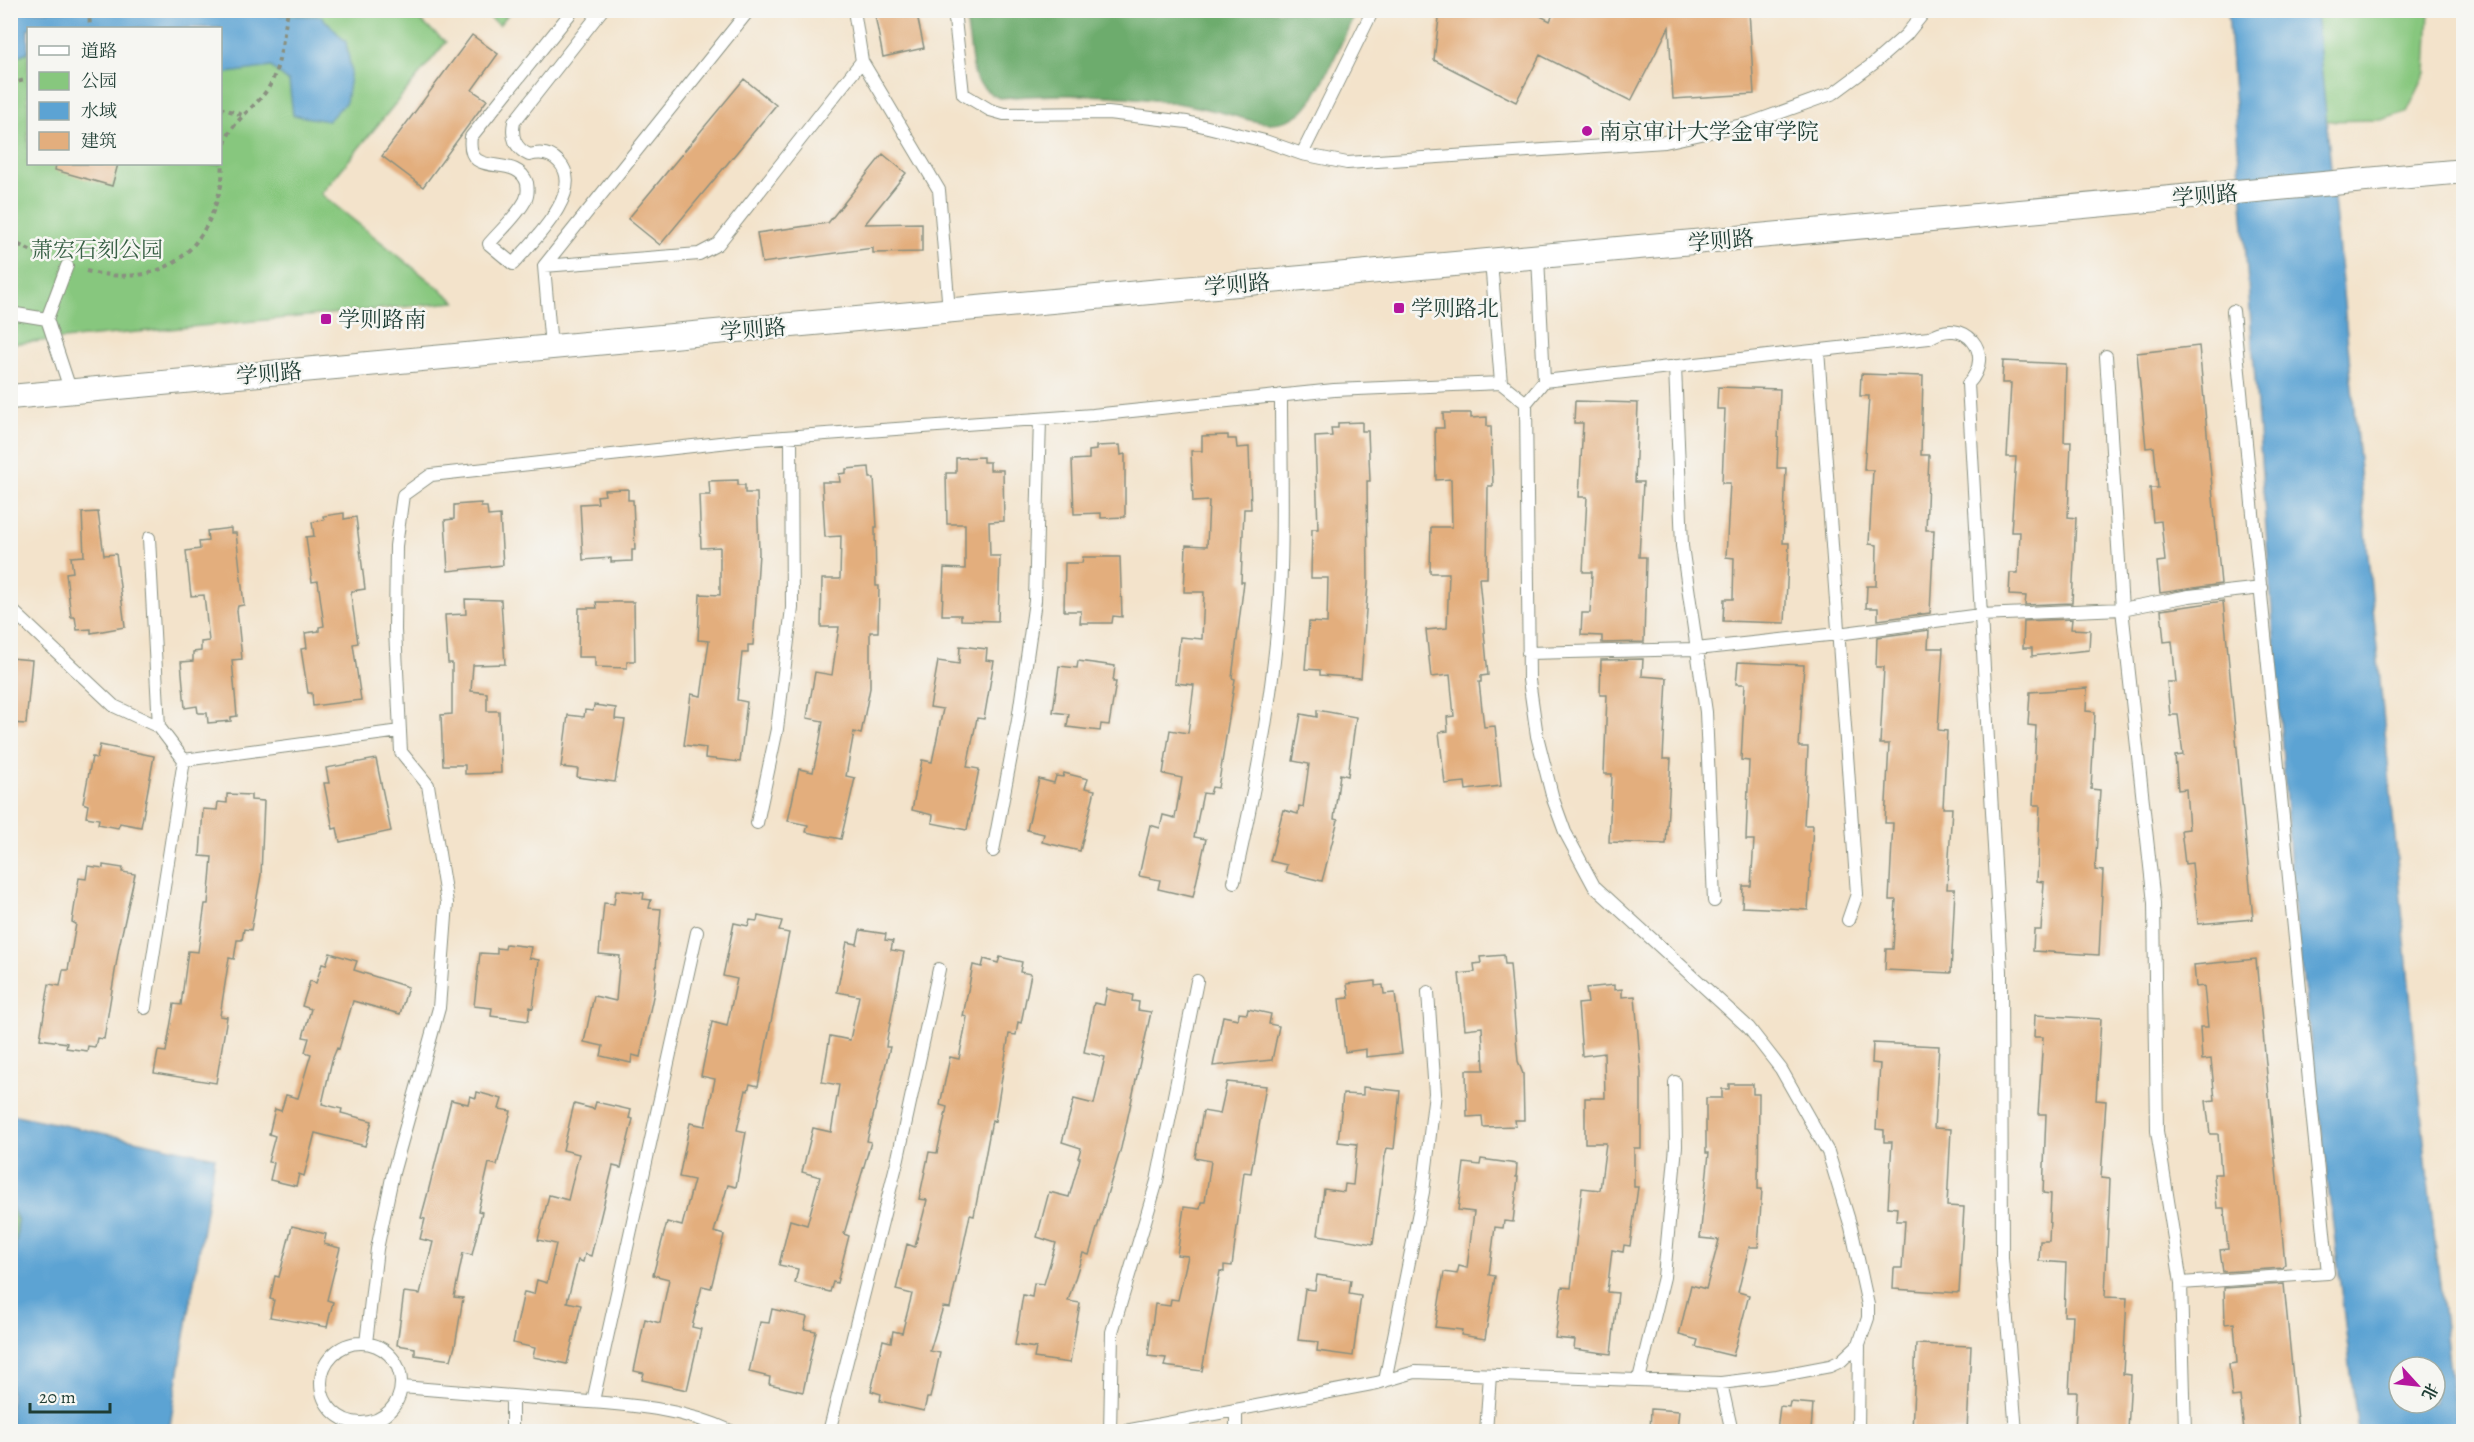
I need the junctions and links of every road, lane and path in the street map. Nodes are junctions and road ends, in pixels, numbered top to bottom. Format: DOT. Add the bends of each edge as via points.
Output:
graph roads {
  1 [pos="89,10"];
  2 [pos="288,10"];
  3 [pos="573,10"];
  4 [pos="602,10"];
  5 [pos="749,10"];
  6 [pos="854,10"];
  7 [pos="954,10"];
  8 [pos="1373,10"];
  9 [pos="1926,10"];
  10 [pos="90,27"];
  11 [pos="862,62"];
  12 [pos="27,79"];
  13 [pos="10,84"];
  14 [pos="222,109"];
  15 [pos="243,115"];
  16 [pos="1302,154"];
  17 [pos="2463,171"];
  18 [pos="10,241"];
  19 [pos="1538,256"];
  20 [pos="1491,261"];
  21 [pos="67,266"];
  22 [pos="544,266"];
  23 [pos="949,311"];
  24 [pos="2233,311"];
  25 [pos="10,314"];
  26 [pos="47,319"];
  27 [pos="551,347"];
  28 [pos="1818,351"];
  29 [pos="2106,356"];
  30 [pos="1675,366"];
  31 [pos="1544,381"];
  32 [pos="1502,383"];
  33 [pos="71,392"];
  34 [pos="1281,395"];
  35 [pos="10,397"];
  36 [pos="1526,403"];
  37 [pos="1040,419"];
  38 [pos="791,437"];
  39 [pos="149,538"];
  40 [pos="2262,588"];
  41 [pos="10,608"];
  42 [pos="2122,609"];
  43 [pos="1980,615"];
  44 [pos="1838,634"];
  45 [pos="1696,649"];
  46 [pos="1528,653"];
  47 [pos="159,728"];
  48 [pos="400,731"];
  49 [pos="184,760"];
  50 [pos="757,823"];
  51 [pos="993,851"];
  52 [pos="1234,882"];
  53 [pos="1714,901"];
  54 [pos="1848,920"];
  55 [pos="697,932"];
  56 [pos="939,969"];
  57 [pos="1197,981"];
  58 [pos="1428,992"];
  59 [pos="146,1008"];
  60 [pos="1676,1082"];
  61 [pos="2181,1283"];
  62 [pos="366,1343"];
  63 [pos="1859,1344"];
  64 [pos="1490,1375"];
  65 [pos="1639,1379"];
  66 [pos="1385,1381"];
  67 [pos="1721,1383"];
  68 [pos="402,1387"];
  69 [pos="512,1396"];
  70 [pos="593,1401"];
  71 [pos="1236,1411"];
  72 [pos="350,1427"];
  73 [pos="369,1427"];
  74 [pos="512,1431"];
  75 [pos="733,1431"];
  76 [pos="829,1431"];
  77 [pos="1110,1431"];
  78 [pos="1120,1431"];
  79 [pos="1236,1431"];
  80 [pos="1486,1431"];
  81 [pos="1732,1431"];
  82 [pos="1858,1431"];
  83 [pos="2016,1431"];
  84 [pos="2185,1431"];
  1 -- 10 [label="path"];
  2 -- 15 [label="path" via="267,90"];
  3 -- 4 [label="lane" via="471,137 472,152 481,162 495,167 510,166 526,180 524,202 489,244 513,264 560,207 566,188 566,172 556,159 543,154 529,155 517,146 512,131 514,122"];
  5 -- 22 [label="lane"];
  6 -- 11 [label="lane"];
  7 -- 16 [label="lane" via="963,94 990,110 1018,116 1108,113 1187,122 1236,132"];
  8 -- 16 [label="lane"];
  9 -- 16 [label="lane" via="1873,64 1834,93 1751,123 1665,142 1347,163"];
  11 -- 22 [label="lane" via="718,244 699,254"];
  11 -- 23 [label="lane" via="939,190"];
  12 -- 13 [label="path"];
  14 -- 15 [label="path"];
  15 -- 21 [label="path" via="225,144 221,183 207,223 182,256 166,267 133,278"];
  17 -- 19 [label="street, 学则路"];
  18 -- 21 [label="path"];
  19 -- 20 [label="street, 学则路"];
  19 -- 31 [label="lane"];
  20 -- 23 [label="street, 学则路"];
  20 -- 32 [label="lane"];
  21 -- 26 [label="lane"];
  22 -- 27 [label="lane"];
  23 -- 27 [label="street, 学则路"];
  24 -- 40 [label="lane"];
  25 -- 26 [label="lane"];
  26 -- 33 [label="lane"];
  27 -- 33 [label="street, 学则路"];
  28 -- 30 [label="lane"];
  28 -- 43 [label="lane" via="1929,338 1947,330 1973,341 1980,358 1968,384"];
  28 -- 44 [label="lane"];
  29 -- 42 [label="lane"];
  30 -- 31 [label="lane"];
  30 -- 45 [label="lane" via="1682,546"];
  31 -- 36 [label="lane"];
  32 -- 34 [label="lane"];
  32 -- 36 [label="lane"];
  33 -- 35 [label="street, 学则路"];
  34 -- 37 [label="lane"];
  34 -- 52 [label="lane" via="1281,569 1273,662 1254,793"];
  36 -- 46 [label="lane"];
  37 -- 38 [label="lane"];
  37 -- 51 [label="lane" via="1035,601"];
  38 -- 48 [label="lane" via="431,475 403,495 396,546"];
  38 -- 50 [label="lane" via="792,608 777,729"];
  39 -- 47 [label="lane"];
  40 -- 42 [label="lane"];
  40 -- 61 [label="lane" via="2328,1273"];
  41 -- 47 [label="lane" via="114,706"];
  42 -- 43 [label="lane"];
  42 -- 61 [label="lane" via="2154,903 2157,1131"];
  43 -- 44 [label="lane"];
  43 -- 83 [label="lane" via="2001,972 2001,1258"];
  44 -- 45 [label="lane"];
  44 -- 54 [label="lane" via="1857,894"];
  45 -- 46 [label="lane"];
  45 -- 53 [label="lane" via="1706,712"];
  46 -- 63 [label="lane" via="1532,706 1553,799 1578,860 1594,886 1766,1047 1828,1152 1851,1227 1868,1305"];
  47 -- 49 [label="lane"];
  48 -- 49 [label="lane"];
  48 -- 62 [label="lane" via="401,752 428,785 447,903 439,1008 376,1248"];
  49 -- 59 [label="lane"];
  55 -- 70 [label="lane"];
  56 -- 76 [label="lane" via="898,1158"];
  57 -- 77 [label="lane" via="1157,1181 1112,1332"];
  58 -- 66 [label="lane" via="1435,1094 1423,1192"];
  60 -- 65 [label="lane" via="1676,1146 1664,1277"];
  61 -- 84 [label="lane"];
  62 -- 68 [label="lane" via="378,1346 393,1358"];
  62 -- 72 [label="lane" via="341,1348 324,1366 321,1379 326,1404"];
  63 -- 67 [label="lane" via="1830,1366"];
  63 -- 82 [label="lane"];
  64 -- 65 [label="lane"];
  64 -- 66 [label="lane" via="1414,1372"];
  64 -- 80 [label="lane"];
  65 -- 67 [label="lane"];
  66 -- 71 [label="lane"];
  67 -- 81 [label="lane"];
  68 -- 69 [label="lane"];
  68 -- 73 [label="lane" via="391,1410"];
  69 -- 70 [label="lane"];
  69 -- 74 [label="lane"];
  70 -- 75 [label="lane" via="671,1410"];
  71 -- 78 [label="lane"];
  71 -- 79 [label="lane"];
  72 -- 73 [label="lane"];
}
